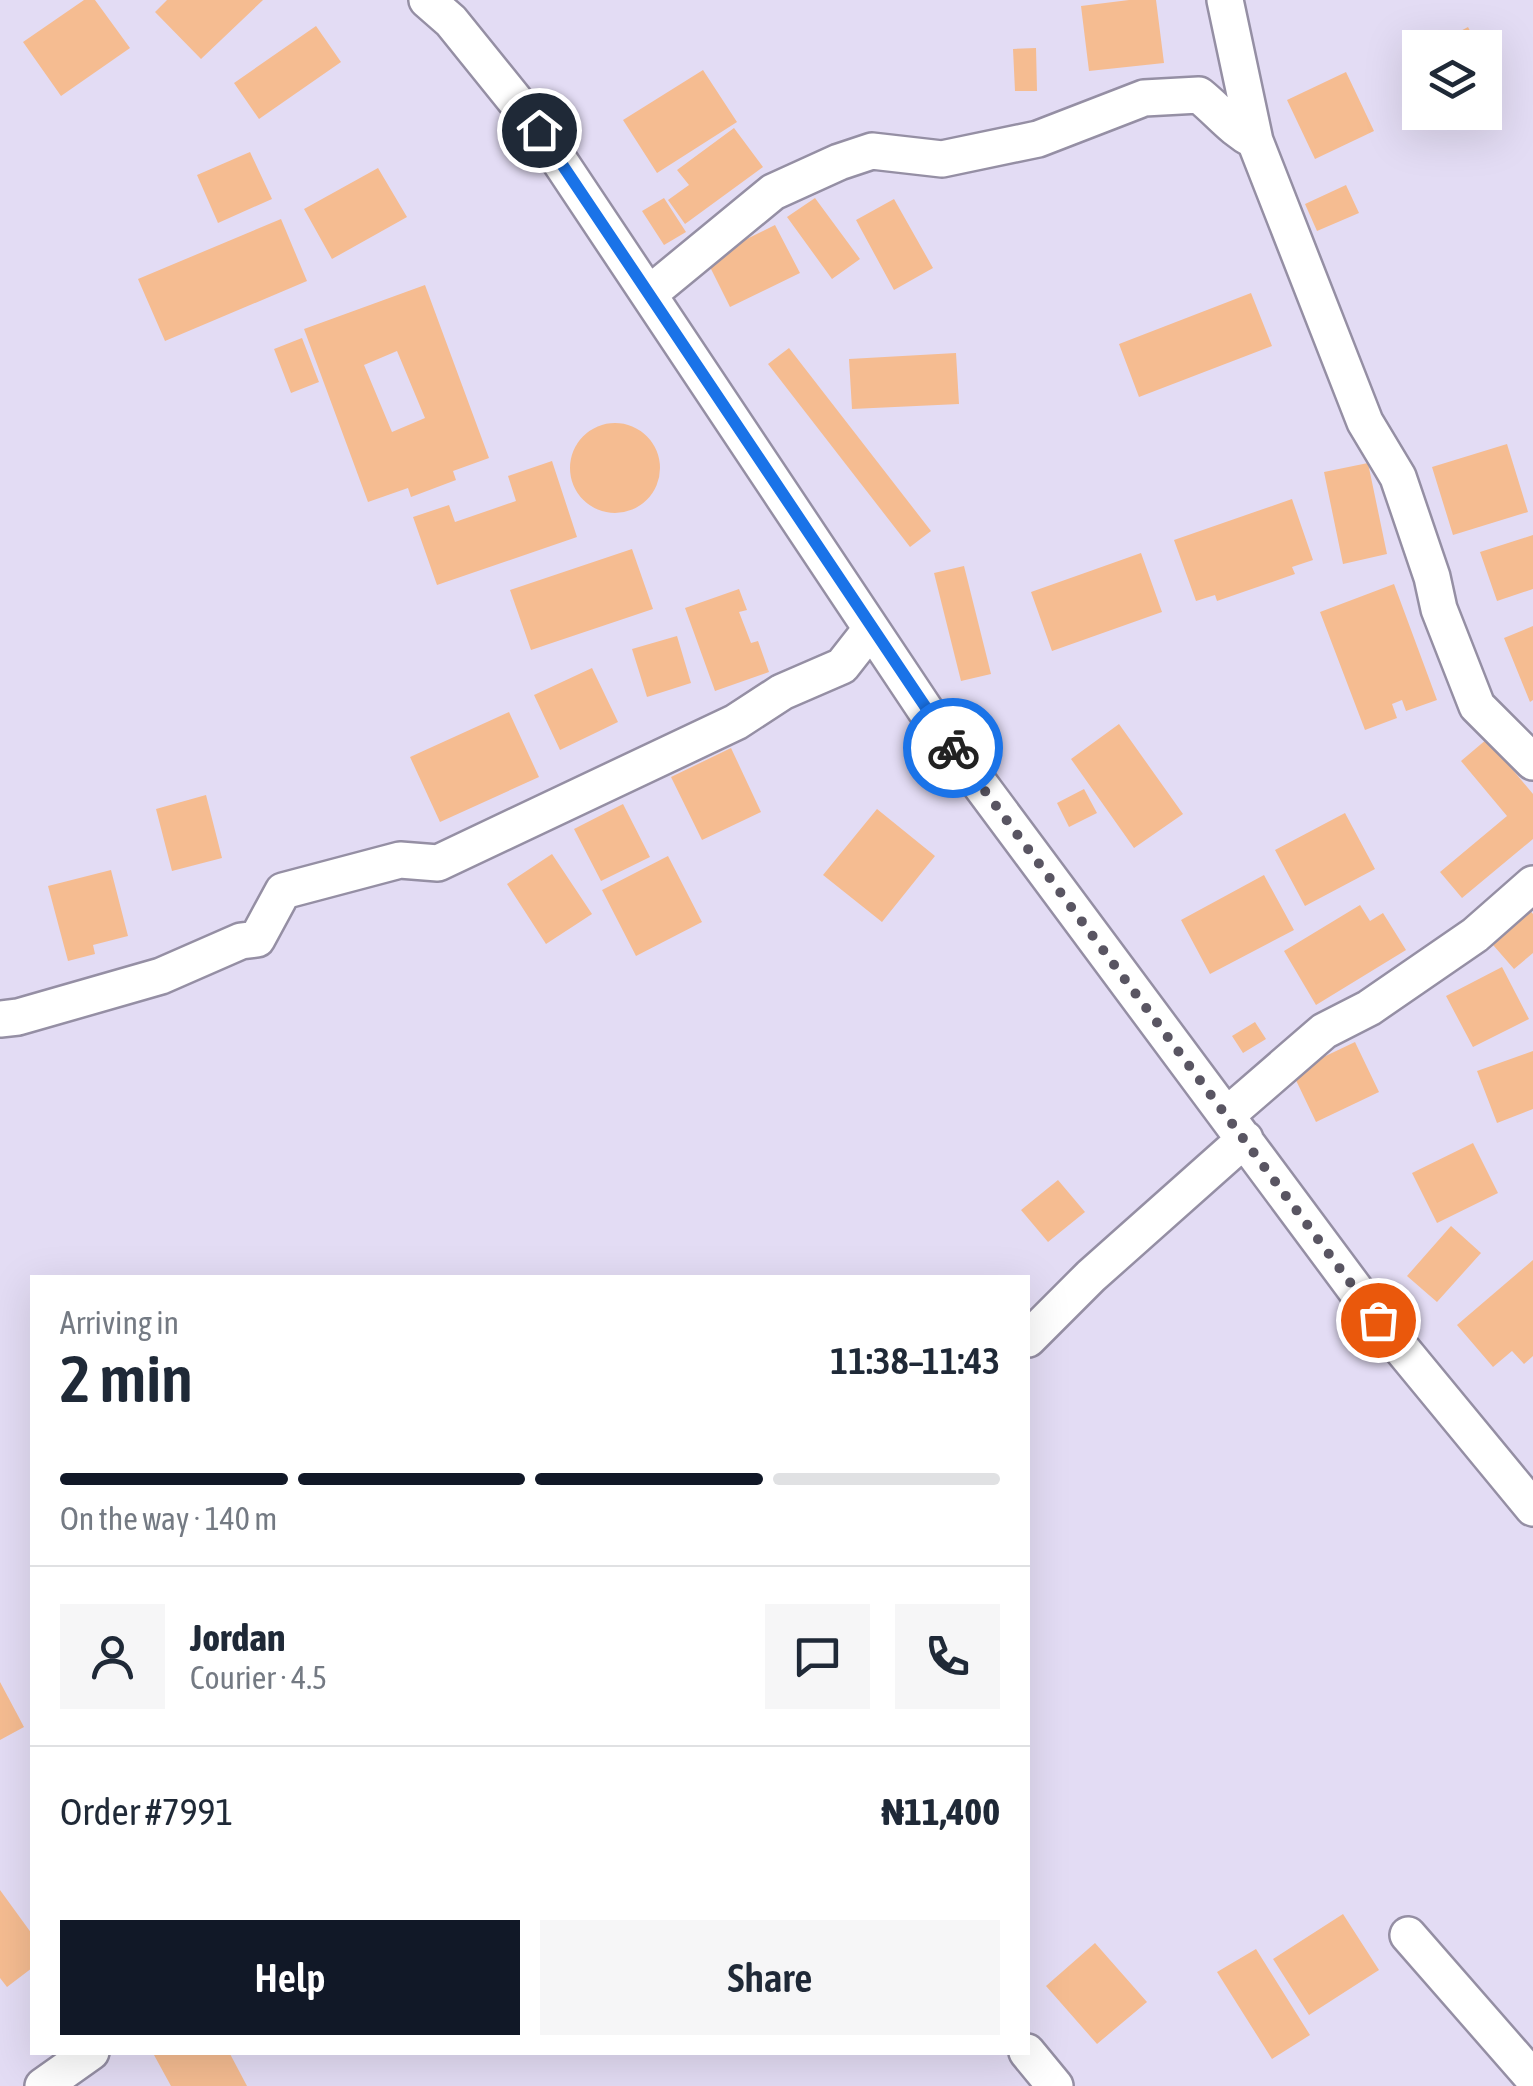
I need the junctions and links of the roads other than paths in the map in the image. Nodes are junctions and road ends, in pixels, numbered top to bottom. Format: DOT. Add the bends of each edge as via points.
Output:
graph roads {
  1 [pos="427,0"];
  2 [pos="1225,0"];
  3 [pos="1255,141"];
  4 [pos="649,294"];
  5 [pos="871,629"];
  6 [pos="1533,762"];
  7 [pos="1533,884"];
  8 [pos="0,1018"];
  9 [pos="1236,1127"];
  10 [pos="1030,1337"];
  11 [pos="1533,1508"];
  12 [pos="1408,1935"];
  13 [pos="86,2055"];
  14 [pos="1029,2055"];
  15 [pos="1533,2078"];
  16 [pos="43,2086"];
  17 [pos="1055,2086"];
  1 -- 4 [label="street" via="539,130"];
  2 -- 3 [label="street"];
  3 -- 4 [label="street" via="1233,130 1198,95 1171,95 1144,98 1038,139 942,159 872,152 773,192"];
  3 -- 6 [label="street" via="1364,422 1398,477 1439,610 1478,706"];
  4 -- 5 [label="street"];
  5 -- 8 [label="street" via="842,666 438,863 400,860 283,891 257,939 162,976"];
  5 -- 9 [label="street"];
  7 -- 9 [label="street" via="1476,934 1370,1008 1324,1031"];
  9 -- 10 [label="street"];
  9 -- 11 [label="street" via="1378,1320"];
  12 -- 15 [label="street"];
  13 -- 16 [label="street"];
  14 -- 17 [label="street"];
}
